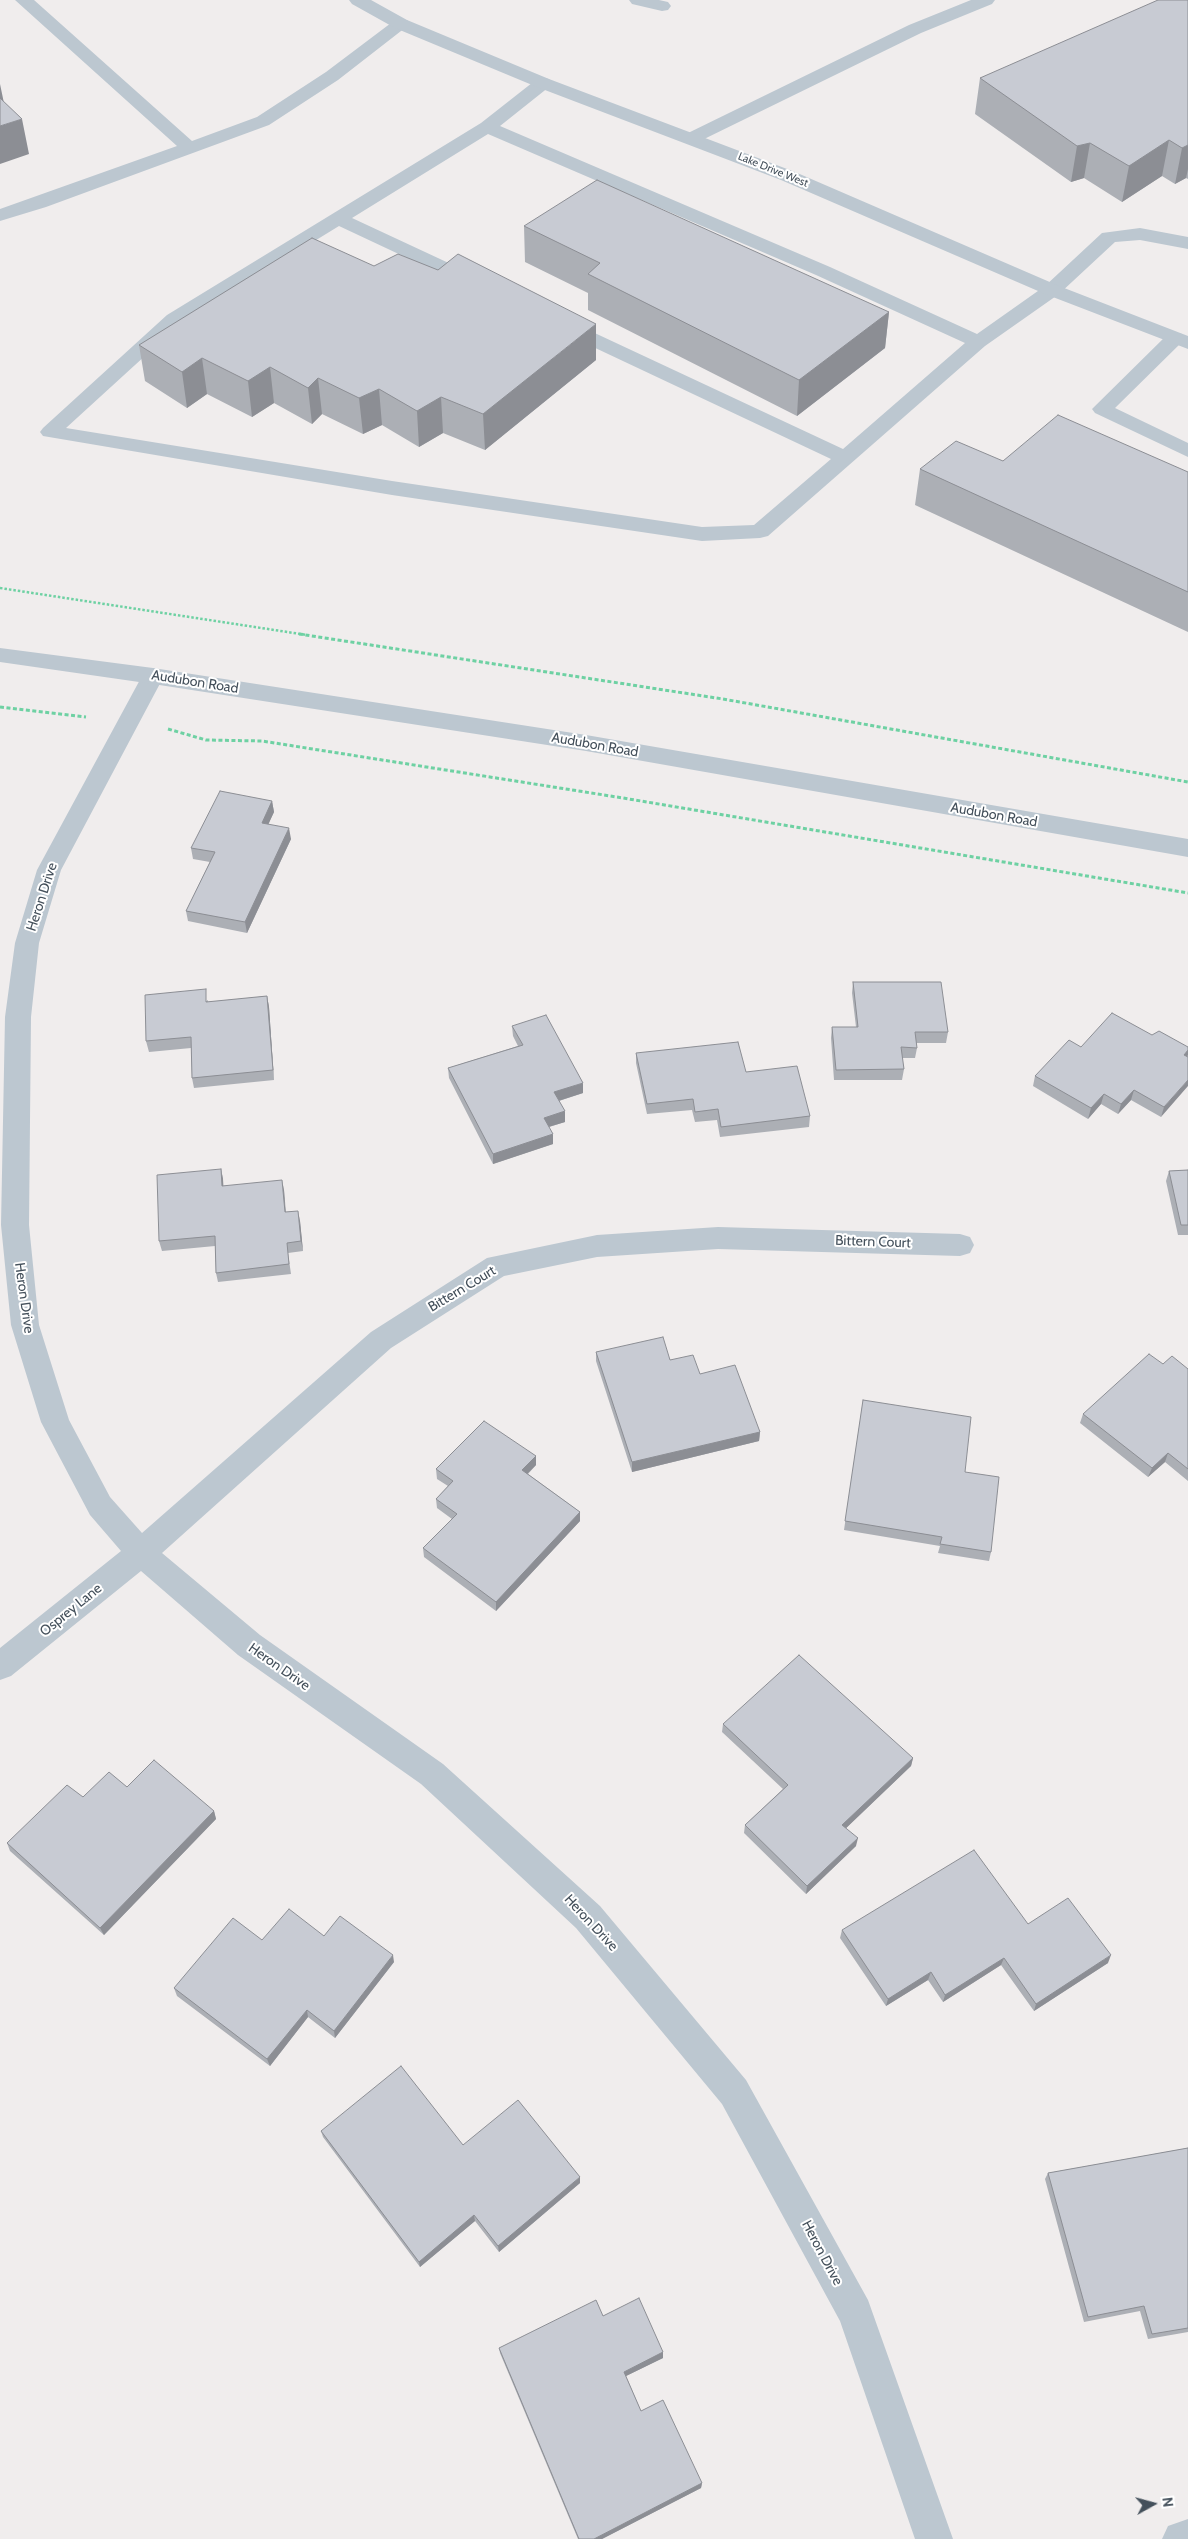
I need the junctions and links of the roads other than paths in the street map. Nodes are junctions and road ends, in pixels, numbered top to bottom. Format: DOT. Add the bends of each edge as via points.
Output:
graph roads {
  1 [pos="24,0"];
  2 [pos="358,0"];
  3 [pos="638,0"];
  4 [pos="986,0"];
  5 [pos="662,6"];
  6 [pos="401,24"];
  7 [pos="543,83"];
  8 [pos="487,127"];
  9 [pos="692,138"];
  10 [pos="190,148"];
  11 [pos="0,215"];
  12 [pos="338,218"];
  13 [pos="1188,244"];
  14 [pos="1052,290"];
  15 [pos="494,292"];
  16 [pos="546,317"];
  17 [pos="1182,340"];
  18 [pos="978,342"];
  19 [pos="1188,451"];
  20 [pos="846,458"];
  21 [pos="0,655"];
  22 [pos="153,676"];
  23 [pos="1188,848"];
  24 [pos="960,1245"];
  25 [pos="141,1553"];
  26 [pos="0,1666"];
  27 [pos="1188,2538"];
  28 [pos="934,2539"];
  29 [pos="1181,2539"];
  1 -- 10 [label="street"];
  2 -- 6 [label="street, Lake Drive West"];
  3 -- 5 [label="street"];
  4 -- 9 [label="street" via="915,29"];
  6 -- 7 [label="street, Lake Drive West"];
  6 -- 10 [label="street" via="332,76 263,121"];
  7 -- 8 [label="street"];
  7 -- 9 [label="street, Lake Drive West"];
  8 -- 12 [label="street"];
  8 -- 18 [label="street" via="823,271"];
  9 -- 14 [label="street, Lake Drive West"];
  10 -- 11 [label="street"];
  12 -- 15 [label="street"];
  12 -- 20 [label="street" via="174,319 50,432 702,534 760,531"];
  13 -- 14 [label="street" via="1140,234 1109,237"];
  14 -- 17 [label="street, Lake Drive West"];
  14 -- 18 [label="street"];
  16 -- 20 [label="street"];
  17 -- 19 [label="street" via="1102,409"];
  18 -- 20 [label="street"];
  21 -- 22 [label="street, Audubon Road"];
  22 -- 23 [label="street, Audubon Road" via="586,743"];
  22 -- 25 [label="street, Heron Drive" via="49,870 27,943 18,1017 15,1225 25,1325 55,1422 100,1506"];
  24 -- 25 [label="street, Bittern Court" via="718,1238 597,1246 497,1266 381,1340"];
  25 -- 26 [label="street, Osprey Lane"];
  25 -- 28 [label="street, Heron Drive" via="249,1645 439,1781 588,1916 734,2092 855,2313"];
  27 -- 29 [label="street"];
}
